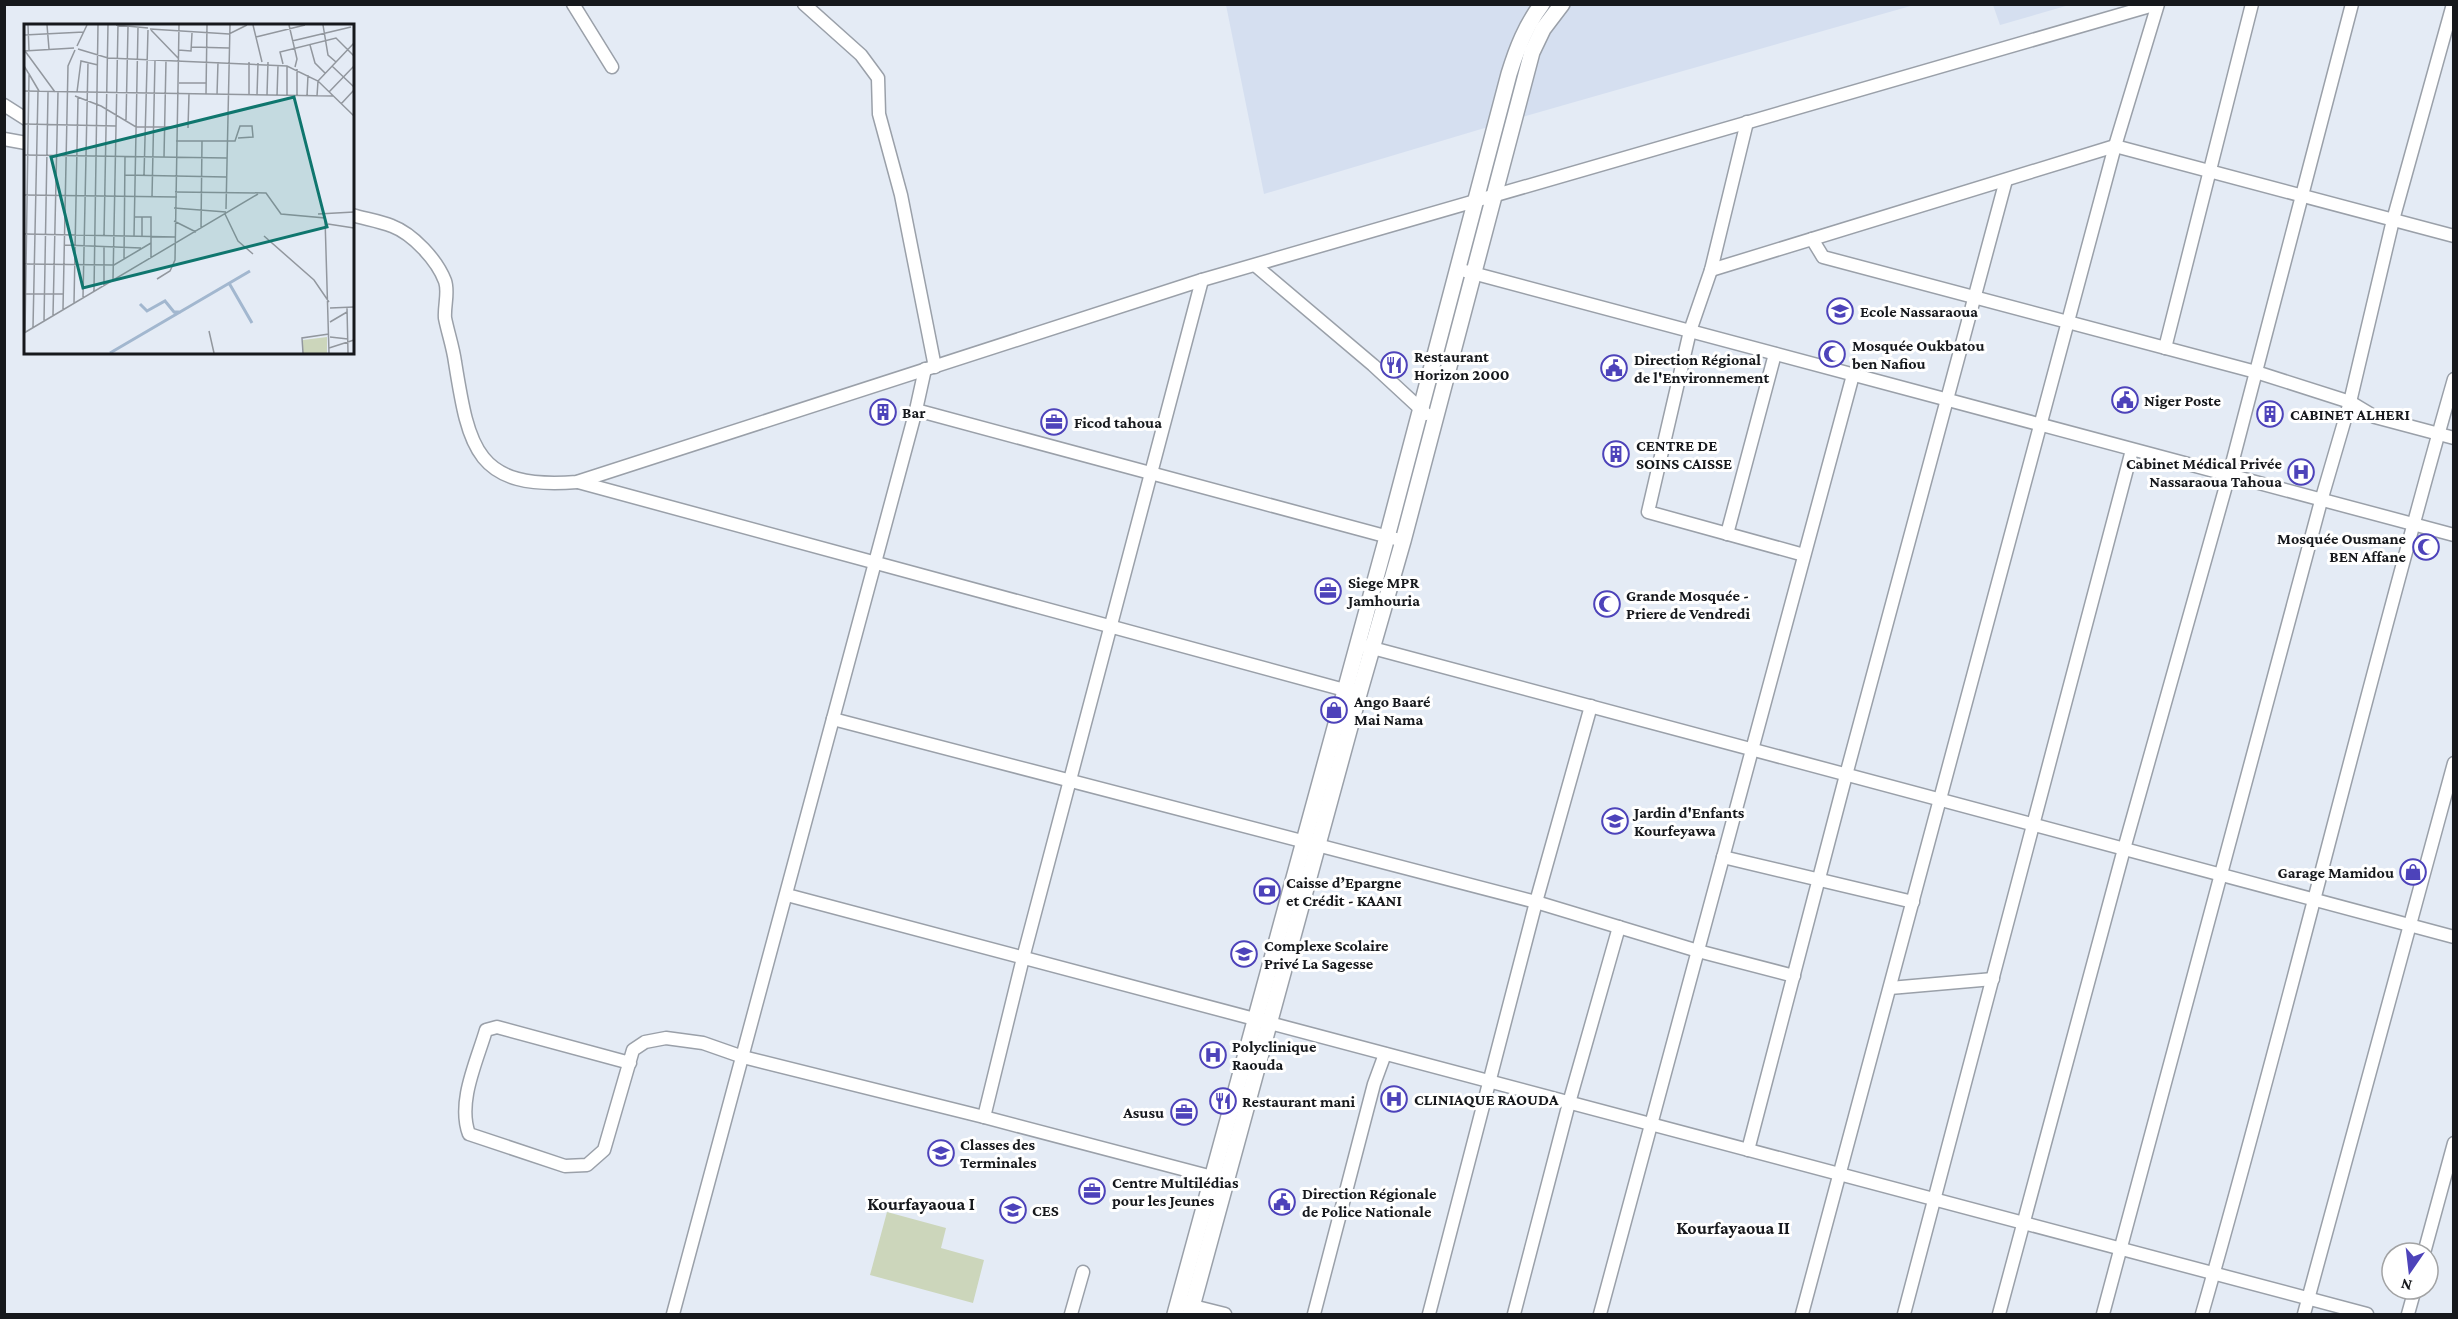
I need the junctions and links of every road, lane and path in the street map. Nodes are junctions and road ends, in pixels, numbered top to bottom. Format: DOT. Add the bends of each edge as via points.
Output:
graph roads {
  1 [pos="573,4"];
  2 [pos="804,4"];
  3 [pos="1542,4"];
  4 [pos="1562,4"];
  5 [pos="2158,4"];
  6 [pos="2252,4"];
  7 [pos="2352,4"];
  8 [pos="2453,4"];
  9 [pos="612,67"];
  10 [pos="4,105"];
  11 [pos="24,118"];
  12 [pos="1748,122"];
  13 [pos="4,140"];
  14 [pos="24,143"];
  15 [pos="2115,146"];
  16 [pos="2210,171"];
  17 [pos="2006,180"];
  18 [pos="1494,195"];
  19 [pos="2302,196"];
  20 [pos="1476,200"];
  21 [pos="354,216"];
  22 [pos="2393,220"];
  23 [pos="2454,236"];
  24 [pos="1812,239"];
  25 [pos="1256,266"];
  26 [pos="1458,269"];
  27 [pos="1711,270"];
  28 [pos="1474,273"];
  29 [pos="1202,280"];
  30 [pos="1975,297"];
  31 [pos="2068,322"];
  32 [pos="1690,331"];
  33 [pos="2165,348"];
  34 [pos="1775,354"];
  35 [pos="930,368"];
  36 [pos="2256,372"];
  37 [pos="1853,375"];
  38 [pos="2454,379"];
  39 [pos="1948,400"];
  40 [pos="2350,402"];
  41 [pos="1420,408"];
  42 [pos="916,410"];
  43 [pos="1433,421"];
  44 [pos="2040,425"];
  45 [pos="2438,433"];
  46 [pos="2454,438"];
  47 [pos="2132,450"];
  48 [pos="1150,475"];
  49 [pos="2229,475"];
  50 [pos="577,482"];
  51 [pos="2321,501"];
  52 [pos="2414,525"];
  53 [pos="1727,534"];
  54 [pos="2454,535"];
  55 [pos="1387,537"];
  56 [pos="1403,541"];
  57 [pos="1804,555"];
  58 [pos="875,563"];
  59 [pos="1110,627"];
  60 [pos="1357,644"];
  61 [pos="1372,648"];
  62 [pos="1351,692"];
  63 [pos="1590,706"];
  64 [pos="833,719"];
  65 [pos="1752,750"];
  66 [pos="2454,763"];
  67 [pos="1846,775"];
  68 [pos="1070,780"];
  69 [pos="1940,800"];
  70 [pos="2033,825"];
  71 [pos="1310,844"];
  72 [pos="2124,849"];
  73 [pos="1723,857"];
  74 [pos="2220,875"];
  75 [pos="1818,881"];
  76 [pos="786,895"];
  77 [pos="2316,900"];
  78 [pos="1536,902"];
  79 [pos="1913,902"];
  80 [pos="2410,926"];
  81 [pos="1619,927"];
  82 [pos="2454,937"];
  83 [pos="1698,951"];
  84 [pos="1023,958"];
  85 [pos="1794,976"];
  86 [pos="1993,979"];
  87 [pos="1890,988"];
  88 [pos="1262,1021"];
  89 [pos="1385,1054"];
  90 [pos="743,1057"];
  91 [pos="630,1063"];
  92 [pos="1490,1082"];
  93 [pos="1569,1103"];
  94 [pos="984,1117"];
  95 [pos="1651,1124"];
  96 [pos="2454,1143"];
  97 [pos="1748,1150"];
  98 [pos="1839,1174"];
  99 [pos="1219,1179"];
  100 [pos="1934,1200"];
  101 [pos="2024,1223"];
  102 [pos="2427,1241"];
  103 [pos="2120,1249"];
  104 [pos="1083,1272"];
  105 [pos="2214,1274"];
  106 [pos="2308,1299"];
  107 [pos="1184,1309"];
  108 [pos="673,1314"];
  109 [pos="1071,1314"];
  110 [pos="1225,1314"];
  111 [pos="1314,1314"];
  112 [pos="1429,1314"];
  113 [pos="1514,1314"];
  114 [pos="1600,1314"];
  115 [pos="1802,1314"];
  116 [pos="1904,1314"];
  117 [pos="1999,1314"];
  118 [pos="2103,1314"];
  119 [pos="2202,1314"];
  120 [pos="2304,1314"];
  121 [pos="2367,1314"];
  1 -- 9 [label="street"];
  2 -- 35 [label="street" via="861,55 878,78 879,114 902,195"];
  3 -- 20 [label="street" via="1516,50"];
  4 -- 18 [label="street" via="1532,52"];
  5 -- 12 [label="street"];
  5 -- 15 [label="street"];
  6 -- 16 [label="street"];
  7 -- 19 [label="street"];
  8 -- 22 [label="street"];
  10 -- 11 [label="street"];
  12 -- 18 [label="street"];
  12 -- 27 [label="street"];
  13 -- 14 [label="street"];
  15 -- 16 [label="street"];
  15 -- 17 [label="street"];
  15 -- 31 [label="street"];
  16 -- 19 [label="street"];
  16 -- 33 [label="street"];
  17 -- 24 [label="street"];
  17 -- 30 [label="street"];
  18 -- 20 [label="street"];
  18 -- 28 [label="street"];
  19 -- 22 [label="street"];
  19 -- 36 [label="street"];
  20 -- 25 [label="street"];
  20 -- 26 [label="street"];
  21 -- 50 [label="street" via="407,233 431,258 446,282 445,316 476,450 497,471 521,481"];
  22 -- 23 [label="street"];
  22 -- 40 [label="street"];
  24 -- 27 [label="street"];
  24 -- 30 [label="street" via="1823,257"];
  25 -- 29 [label="street"];
  25 -- 41 [label="street"];
  26 -- 28 [label="street"];
  26 -- 41 [label="street"];
  27 -- 32 [label="street"];
  28 -- 32 [label="street"];
  28 -- 43 [label="street"];
  29 -- 35 [label="street"];
  29 -- 48 [label="street"];
  30 -- 31 [label="street"];
  30 -- 39 [label="street"];
  31 -- 33 [label="street"];
  31 -- 44 [label="street"];
  32 -- 34 [label="street"];
  32 -- 53 [label="street" via="1648,512"];
  33 -- 36 [label="street"];
  34 -- 37 [label="street"];
  34 -- 53 [label="street"];
  35 -- 42 [label="street"];
  35 -- 50 [label="street"];
  36 -- 40 [label="street"];
  36 -- 49 [label="street"];
  37 -- 39 [label="street"];
  37 -- 57 [label="street"];
  38 -- 45 [label="street"];
  39 -- 44 [label="street"];
  39 -- 67 [label="street"];
  40 -- 45 [label="street" via="2375,417"];
  40 -- 51 [label="street"];
  41 -- 43 [label="street"];
  41 -- 55 [label="street"];
  42 -- 48 [label="street"];
  42 -- 58 [label="street"];
  43 -- 56 [label="street"];
  44 -- 47 [label="street"];
  44 -- 69 [label="street"];
  45 -- 46 [label="street"];
  45 -- 52 [label="street"];
  47 -- 49 [label="street"];
  47 -- 70 [label="street"];
  48 -- 55 [label="street"];
  48 -- 59 [label="street"];
  49 -- 51 [label="street"];
  49 -- 72 [label="street"];
  50 -- 58 [label="street"];
  51 -- 52 [label="street"];
  51 -- 74 [label="street"];
  52 -- 54 [label="street"];
  52 -- 77 [label="street"];
  53 -- 57 [label="street"];
  55 -- 56 [label="street"];
  55 -- 60 [label="street"];
  56 -- 61 [label="street"];
  57 -- 65 [label="street"];
  58 -- 59 [label="street"];
  58 -- 64 [label="street"];
  59 -- 62 [label="street"];
  59 -- 68 [label="street"];
  60 -- 61 [label="street"];
  60 -- 62 [label="street"];
  61 -- 62 [label="street"];
  61 -- 63 [label="street"];
  62 -- 71 [label="street"];
  63 -- 65 [label="street"];
  63 -- 78 [label="street"];
  64 -- 68 [label="street"];
  64 -- 76 [label="street"];
  65 -- 67 [label="street"];
  65 -- 73 [label="street"];
  66 -- 80 [label="street"];
  67 -- 69 [label="street"];
  67 -- 75 [label="street"];
  68 -- 71 [label="street"];
  68 -- 84 [label="street"];
  69 -- 70 [label="street"];
  69 -- 79 [label="street"];
  70 -- 72 [label="street"];
  70 -- 86 [label="street"];
  71 -- 78 [label="street"];
  71 -- 88 [label="street"];
  72 -- 74 [label="street"];
  72 -- 101 [label="street"];
  73 -- 75 [label="street"];
  73 -- 83 [label="street"];
  74 -- 77 [label="street"];
  74 -- 103 [label="street"];
  75 -- 79 [label="street"];
  75 -- 85 [label="street"];
  76 -- 84 [label="street"];
  76 -- 90 [label="street"];
  77 -- 80 [label="street"];
  77 -- 105 [label="street"];
  78 -- 81 [label="street"];
  78 -- 92 [label="street"];
  79 -- 87 [label="street"];
  80 -- 82 [label="street"];
  80 -- 106 [label="street"];
  81 -- 83 [label="street"];
  81 -- 93 [label="street"];
  83 -- 85 [label="street"];
  83 -- 95 [label="street"];
  84 -- 88 [label="street"];
  84 -- 94 [label="street"];
  85 -- 97 [label="street"];
  86 -- 87 [label="street"];
  86 -- 100 [label="street"];
  87 -- 98 [label="street"];
  88 -- 89 [label="street"];
  88 -- 99 [label="street"];
  89 -- 92 [label="street"];
  89 -- 111 [label="street"];
  90 -- 91 [label="street" via="703,1043 666,1038 645,1042 633,1050 616,1112 604,1150 587,1165 565,1166 469,1134 465,1123 466,1099 486,1030 497,1027"];
  90 -- 94 [label="street"];
  90 -- 108 [label="street"];
  92 -- 93 [label="street"];
  92 -- 112 [label="street"];
  93 -- 95 [label="street"];
  93 -- 113 [label="street"];
  94 -- 99 [label="street"];
  95 -- 97 [label="street"];
  95 -- 114 [label="street"];
  96 -- 102 [label="street"];
  97 -- 98 [label="street"];
  98 -- 100 [label="street"];
  98 -- 115 [label="street"];
  99 -- 107 [label="street"];
  100 -- 101 [label="street"];
  100 -- 116 [label="street"];
  101 -- 103 [label="street"];
  101 -- 117 [label="street"];
  103 -- 105 [label="street"];
  103 -- 118 [label="street"];
  104 -- 109 [label="street"];
  105 -- 106 [label="street"];
  105 -- 119 [label="street"];
  106 -- 120 [label="street"];
  106 -- 121 [label="street"];
  107 -- 110 [label="street"];
}
